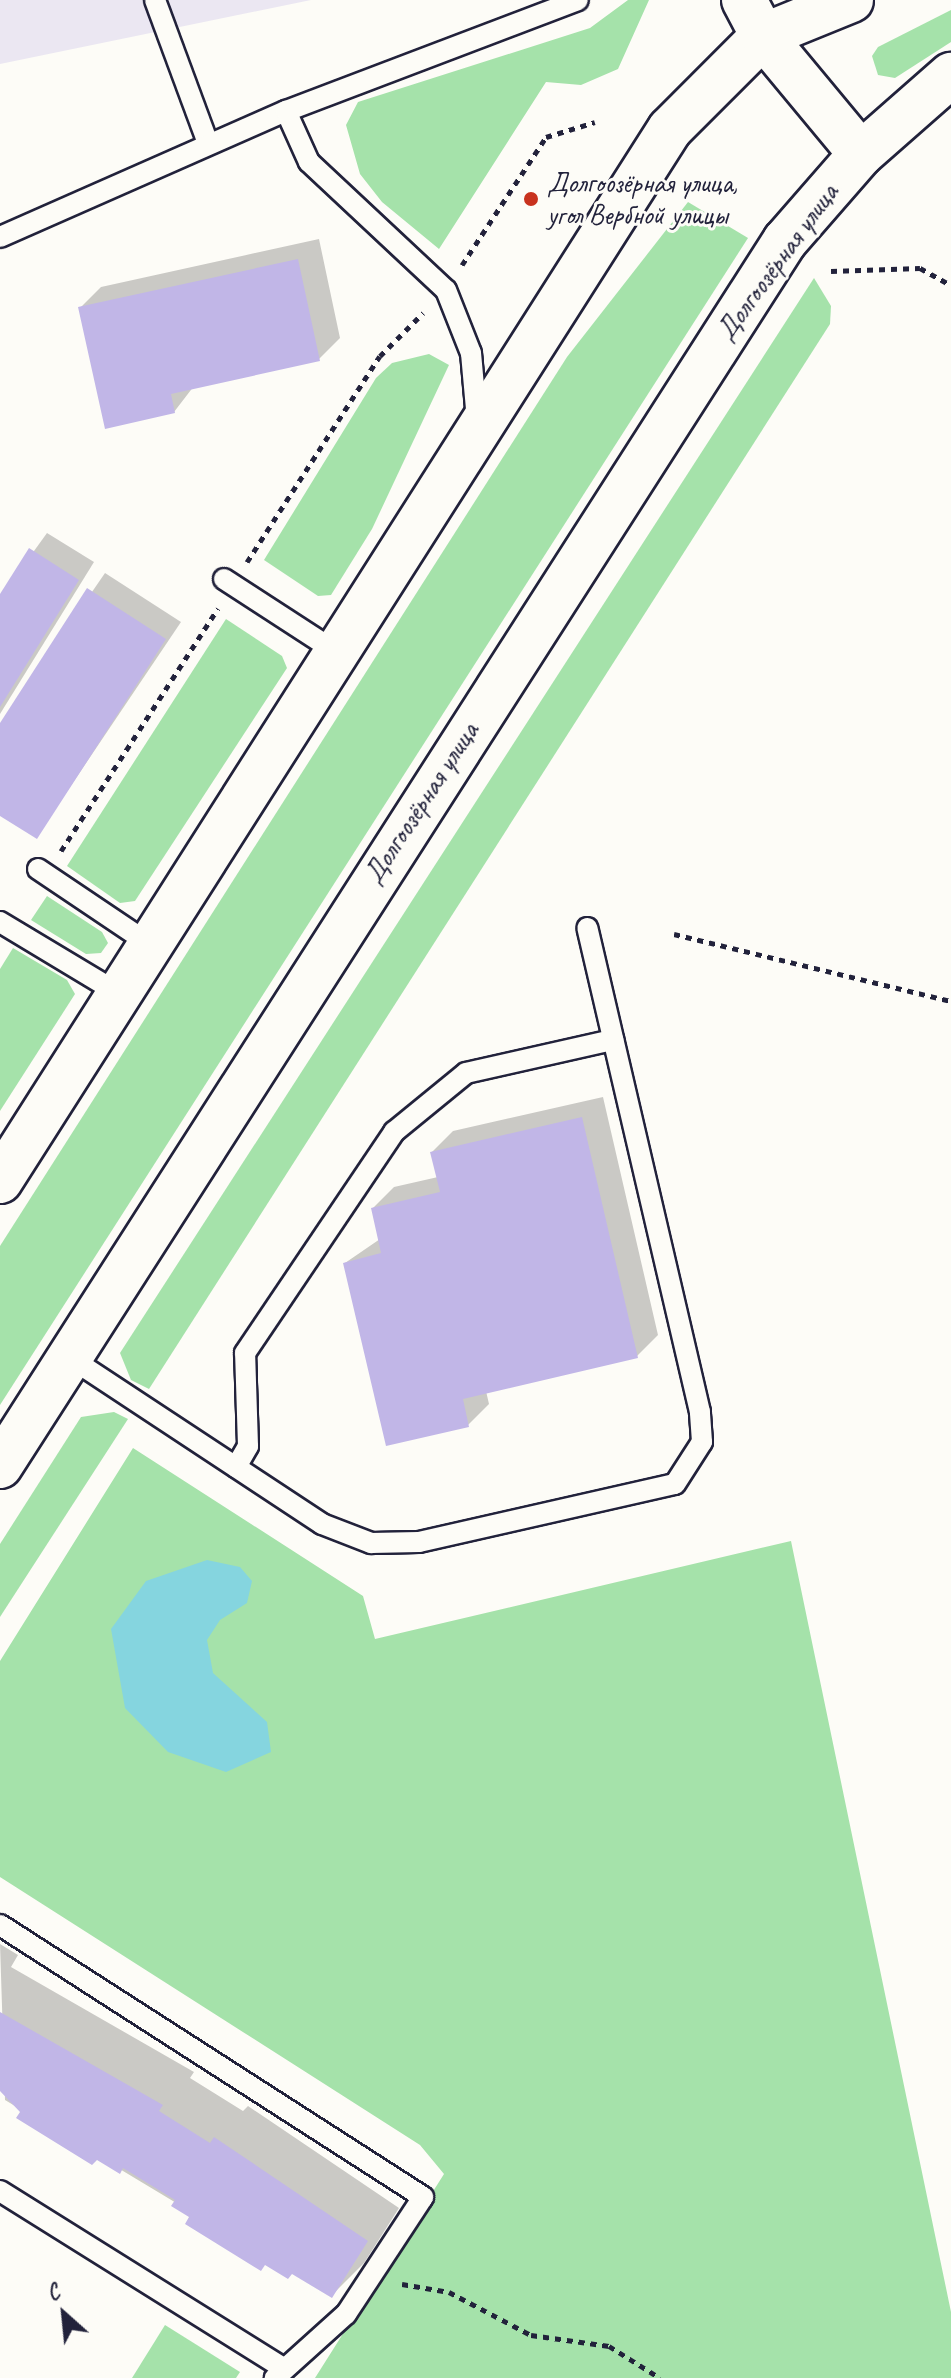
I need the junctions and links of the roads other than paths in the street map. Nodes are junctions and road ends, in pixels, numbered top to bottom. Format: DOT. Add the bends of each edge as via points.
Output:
graph roads {
  1 [pos="155,0"];
  2 [pos="578,0"];
  3 [pos="851,0"];
  4 [pos="753,18"];
  5 [pos="951,75"];
  6 [pos="286,111"];
  7 [pos="208,143"];
  8 [pos="861,154"];
  9 [pos="0,237"];
  10 [pos="478,431"];
  11 [pos="229,582"];
  12 [pos="335,651"];
  13 [pos="42,872"];
  14 [pos="0,922"];
  15 [pos="587,928"];
  16 [pos="148,943"];
  17 [pos="118,993"];
  18 [pos="613,1040"];
  19 [pos="0,1181"];
  20 [pos="69,1357"];
  21 [pos="0,1466"];
  22 [pos="236,1467"];
  23 [pos="0,1925"];
  24 [pos="0,2191"];
  25 [pos="278,2372"];
  1 -- 7 [label="lane"];
  2 -- 6 [label="lane"];
  3 -- 4 [label="main road"];
  4 -- 8 [label="main road"];
  4 -- 10 [label="main road" via="670,129"];
  5 -- 8 [label="main road, Долгоозёрная улица"];
  6 -- 7 [label="lane"];
  6 -- 10 [label="lane" via="309,162 446,290 471,353"];
  7 -- 9 [label="lane"];
  8 -- 20 [label="main road, Долгоозёрная улица" via="785,241"];
  10 -- 12 [label="main road"];
  11 -- 12 [label="lane"];
  12 -- 16 [label="main road"];
  13 -- 16 [label="lane"];
  14 -- 17 [label="lane"];
  15 -- 18 [label="lane"];
  16 -- 17 [label="main road"];
  17 -- 19 [label="main road"];
  18 -- 22 [label="lane" via="466,1073 394,1132 245,1353 248,1446"];
  18 -- 22 [label="lane" via="700,1412 702,1442 689,1470 660,1488 419,1542 371,1543 322,1524"];
  20 -- 21 [label="main road, Долгоозёрная улица"];
  20 -- 22 [label="lane"];
  23 -- 25 [label="lane" via="423,2197 346,2314"];
  24 -- 25 [label="lane"];
}
